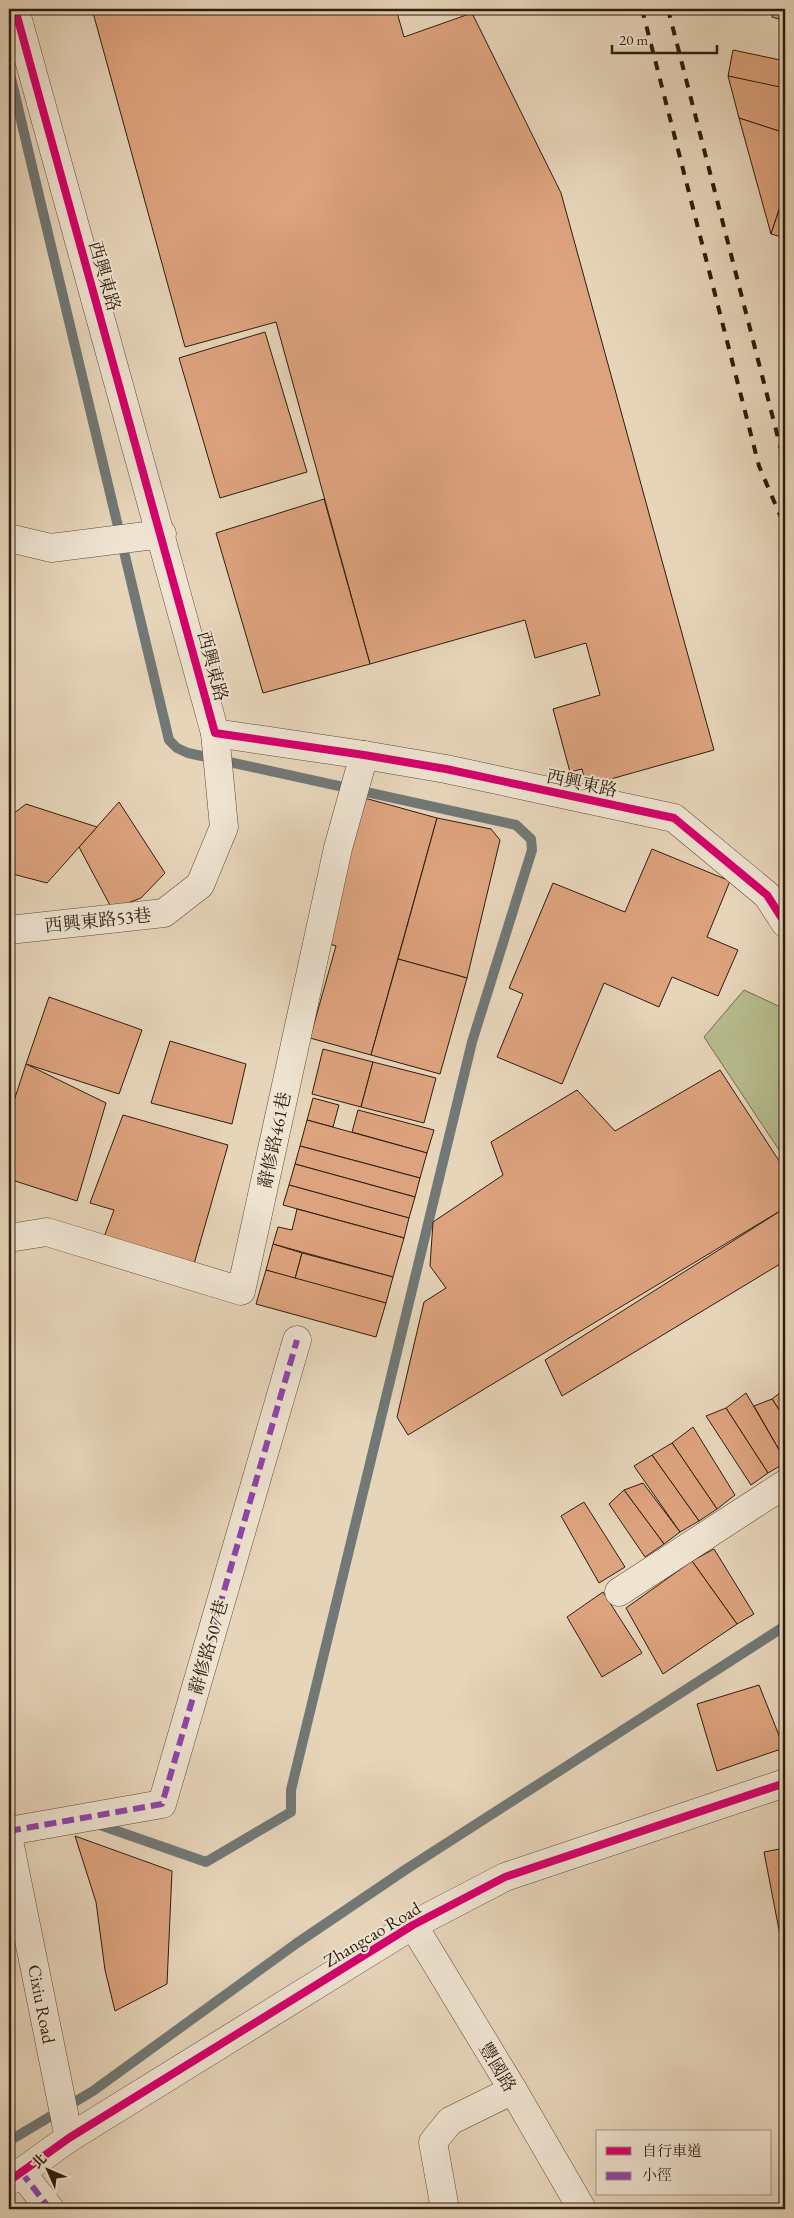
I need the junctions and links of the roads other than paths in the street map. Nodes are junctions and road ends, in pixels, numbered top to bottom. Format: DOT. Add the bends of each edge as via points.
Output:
graph roads {
  1 [pos="16,9"];
  2 [pos="162,534"];
  3 [pos="9,538"];
  4 [pos="215,733"];
  5 [pos="364,755"];
  6 [pos="785,923"];
  7 [pos="9,930"];
  8 [pos="9,1238"];
  9 [pos="297,1340"];
  10 [pos="785,1484"];
  11 [pos="619,1592"];
  12 [pos="785,1783"];
  13 [pos="10,1843"];
  14 [pos="413,1925"];
  15 [pos="513,2090"];
  16 [pos="64,2117"];
  17 [pos="15,2177"];
  18 [pos="50,2209"];
  19 [pos="445,2209"];
  20 [pos="582,2209"];
  1 -- 2 [label="street, 西興東路"];
  2 -- 3 [label="street" via="51,548"];
  2 -- 4 [label="street, 西興東路"];
  4 -- 5 [label="street, 西興東路"];
  4 -- 7 [label="street, 西興東路53巷" via="224,827 200,885 164,913"];
  5 -- 6 [label="street, 西興東路" via="446,769 674,818 767,895"];
  5 -- 8 [label="street, 辭修路461巷" via="338,848 241,1291 47,1232"];
  9 -- 13 [label="street, 辭修路507巷" via="162,1804"];
  10 -- 11 [label="street"];
  12 -- 14 [label="street, Zhangcao Road" via="505,1876"];
  13 -- 16 [label="street, Cixiu Road"];
  14 -- 15 [label="street, 豐國路"];
  14 -- 16 [label="street, Zhangcao Road"];
  15 -- 19 [label="street" via="450,2121 433,2142"];
  15 -- 20 [label="street, 豐國路"];
  16 -- 17 [label="street, Zhangcao Road"];
  17 -- 18 [label="street"];
}
